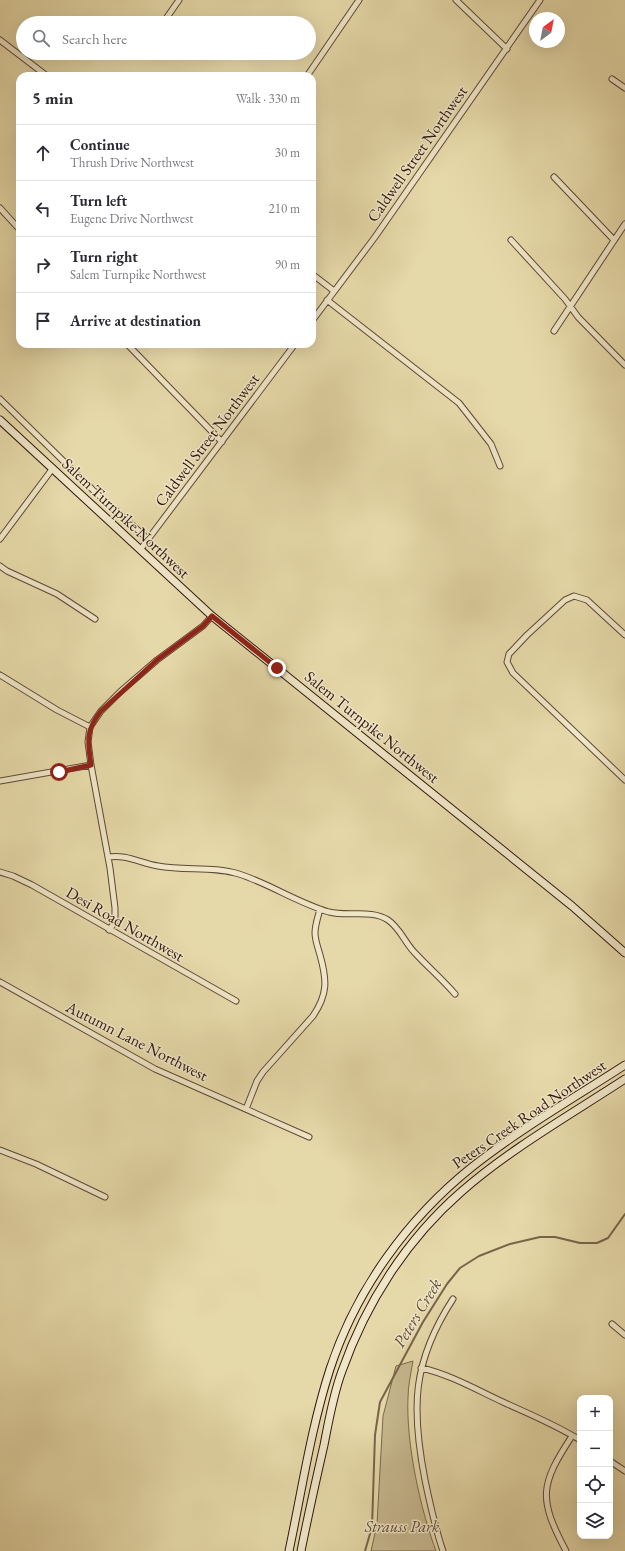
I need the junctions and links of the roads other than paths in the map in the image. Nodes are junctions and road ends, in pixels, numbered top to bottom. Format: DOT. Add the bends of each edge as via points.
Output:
graph roads {
  1 [pos="179,0"];
  2 [pos="359,0"];
  3 [pos="456,0"];
  4 [pos="540,0"];
  5 [pos="168,16"];
  6 [pos="0,40"];
  7 [pos="507,49"];
  8 [pos="16,52"];
  9 [pos="26,60"];
  10 [pos="42,72"];
  11 [pos="310,72"];
  12 [pos="612,79"];
  13 [pos="625,88"];
  14 [pos="554,176"];
  15 [pos="0,208"];
  16 [pos="625,224"];
  17 [pos="16,226"];
  18 [pos="511,240"];
  19 [pos="614,240"];
  20 [pos="316,277"];
  21 [pos="334,291"];
  22 [pos="327,300"];
  23 [pos="570,306"];
  24 [pos="316,315"];
  25 [pos="554,331"];
  26 [pos="131,348"];
  27 [pos="292,348"];
  28 [pos="625,365"];
  29 [pos="0,399"];
  30 [pos="0,420"];
  31 [pos="222,442"];
  32 [pos="500,466"];
  33 [pos="53,468"];
  34 [pos="0,539"];
  35 [pos="149,540"];
  36 [pos="140,550"];
  37 [pos="0,566"];
  38 [pos="212,616"];
  39 [pos="95,619"];
  40 [pos="625,635"];
  41 [pos="0,675"];
  42 [pos="90,727"];
  43 [pos="91,765"];
  44 [pos="625,780"];
  45 [pos="0,781"];
  46 [pos="108,857"];
  47 [pos="0,872"];
  48 [pos="320,909"];
  49 [pos="109,930"];
  50 [pos="625,953"];
  51 [pos="0,982"];
  52 [pos="455,994"];
  53 [pos="236,1001"];
  54 [pos="625,1065"];
  55 [pos="625,1079"];
  56 [pos="246,1109"];
  57 [pos="309,1137"];
  58 [pos="0,1150"];
  59 [pos="105,1197"];
  60 [pos="453,1299"];
  61 [pos="612,1324"];
  62 [pos="625,1335"];
  63 [pos="421,1368"];
  64 [pos="572,1436"];
  65 [pos="577,1438"];
  66 [pos="613,1463"];
  67 [pos="625,1471"];
  68 [pos="289,1551"];
  69 [pos="301,1551"];
  70 [pos="443,1551"];
  71 [pos="566,1551"];
  1 -- 5 [label="street"];
  2 -- 11 [label="street"];
  3 -- 7 [label="street"];
  4 -- 7 [label="street, Caldwell Street Northwest"];
  6 -- 8 [label="street"];
  7 -- 21 [label="street, Caldwell Street Northwest"];
  9 -- 10 [label="street"];
  12 -- 13 [label="street"];
  14 -- 19 [label="street"];
  15 -- 17 [label="street"];
  16 -- 19 [label="street"];
  18 -- 23 [label="street"];
  19 -- 23 [label="street"];
  20 -- 21 [label="street"];
  21 -- 22 [label="street, Caldwell Street Northwest"];
  22 -- 24 [label="street, Caldwell Street Northwest"];
  22 -- 32 [label="street" via="460,403 491,444"];
  23 -- 25 [label="street"];
  23 -- 28 [label="street"];
  26 -- 31 [label="street"];
  27 -- 31 [label="street, Caldwell Street Northwest"];
  29 -- 35 [label="street" via="93,490"];
  30 -- 33 [label="main road, Salem Turnpike Northwest"];
  31 -- 35 [label="street, Caldwell Street Northwest"];
  33 -- 34 [label="street"];
  33 -- 36 [label="main road, Salem Turnpike Northwest"];
  35 -- 36 [label="street, Caldwell Street Northwest"];
  36 -- 38 [label="main road, Salem Turnpike Northwest"];
  37 -- 39 [label="street" via="56,594"];
  38 -- 42 [label="street" via="120,692 101,711"];
  38 -- 50 [label="main road, Salem Turnpike Northwest" via="566,901"];
  40 -- 44 [label="street" via="585,598 568,597 509,654 507,662 513,673"];
  41 -- 42 [label="street"];
  42 -- 43 [label="street" via="88,742"];
  43 -- 45 [label="street"];
  43 -- 46 [label="street"];
  46 -- 48 [label="street" via="124,856 175,869 225,871 270,886"];
  46 -- 49 [label="street" via="116,917"];
  47 -- 49 [label="street, Desi Road Northwest" via="32,885"];
  48 -- 52 [label="street" via="340,914 375,915 388,921 401,933 415,954 436,972"];
  48 -- 56 [label="street" via="315,933 324,970 324,994 313,1016 263,1072"];
  49 -- 53 [label="street, Desi Road Northwest"];
  51 -- 56 [label="street, Autumn Lane Northwest" via="155,1069"];
  54 -- 68 [label="main road, Peters Creek Road Northwest" via="472,1167 420,1215 389,1254 361,1298 331,1367 320,1405"];
  55 -- 69 [label="main road, Peters Creek Road Northwest" via="482,1174 425,1228 392,1270 365,1316 341,1373"];
  56 -- 57 [label="street, Autumn Lane Northwest"];
  58 -- 59 [label="street"];
  60 -- 63 [label="street" via="435,1330"];
  61 -- 62 [label="street"];
  63 -- 64 [label="street" via="440,1373"];
  63 -- 70 [label="street" via="416,1399 418,1436 434,1522"];
  64 -- 65 [label="street"];
  64 -- 71 [label="street" via="554,1463 546,1493 549,1517"];
  66 -- 67 [label="street"];
}
